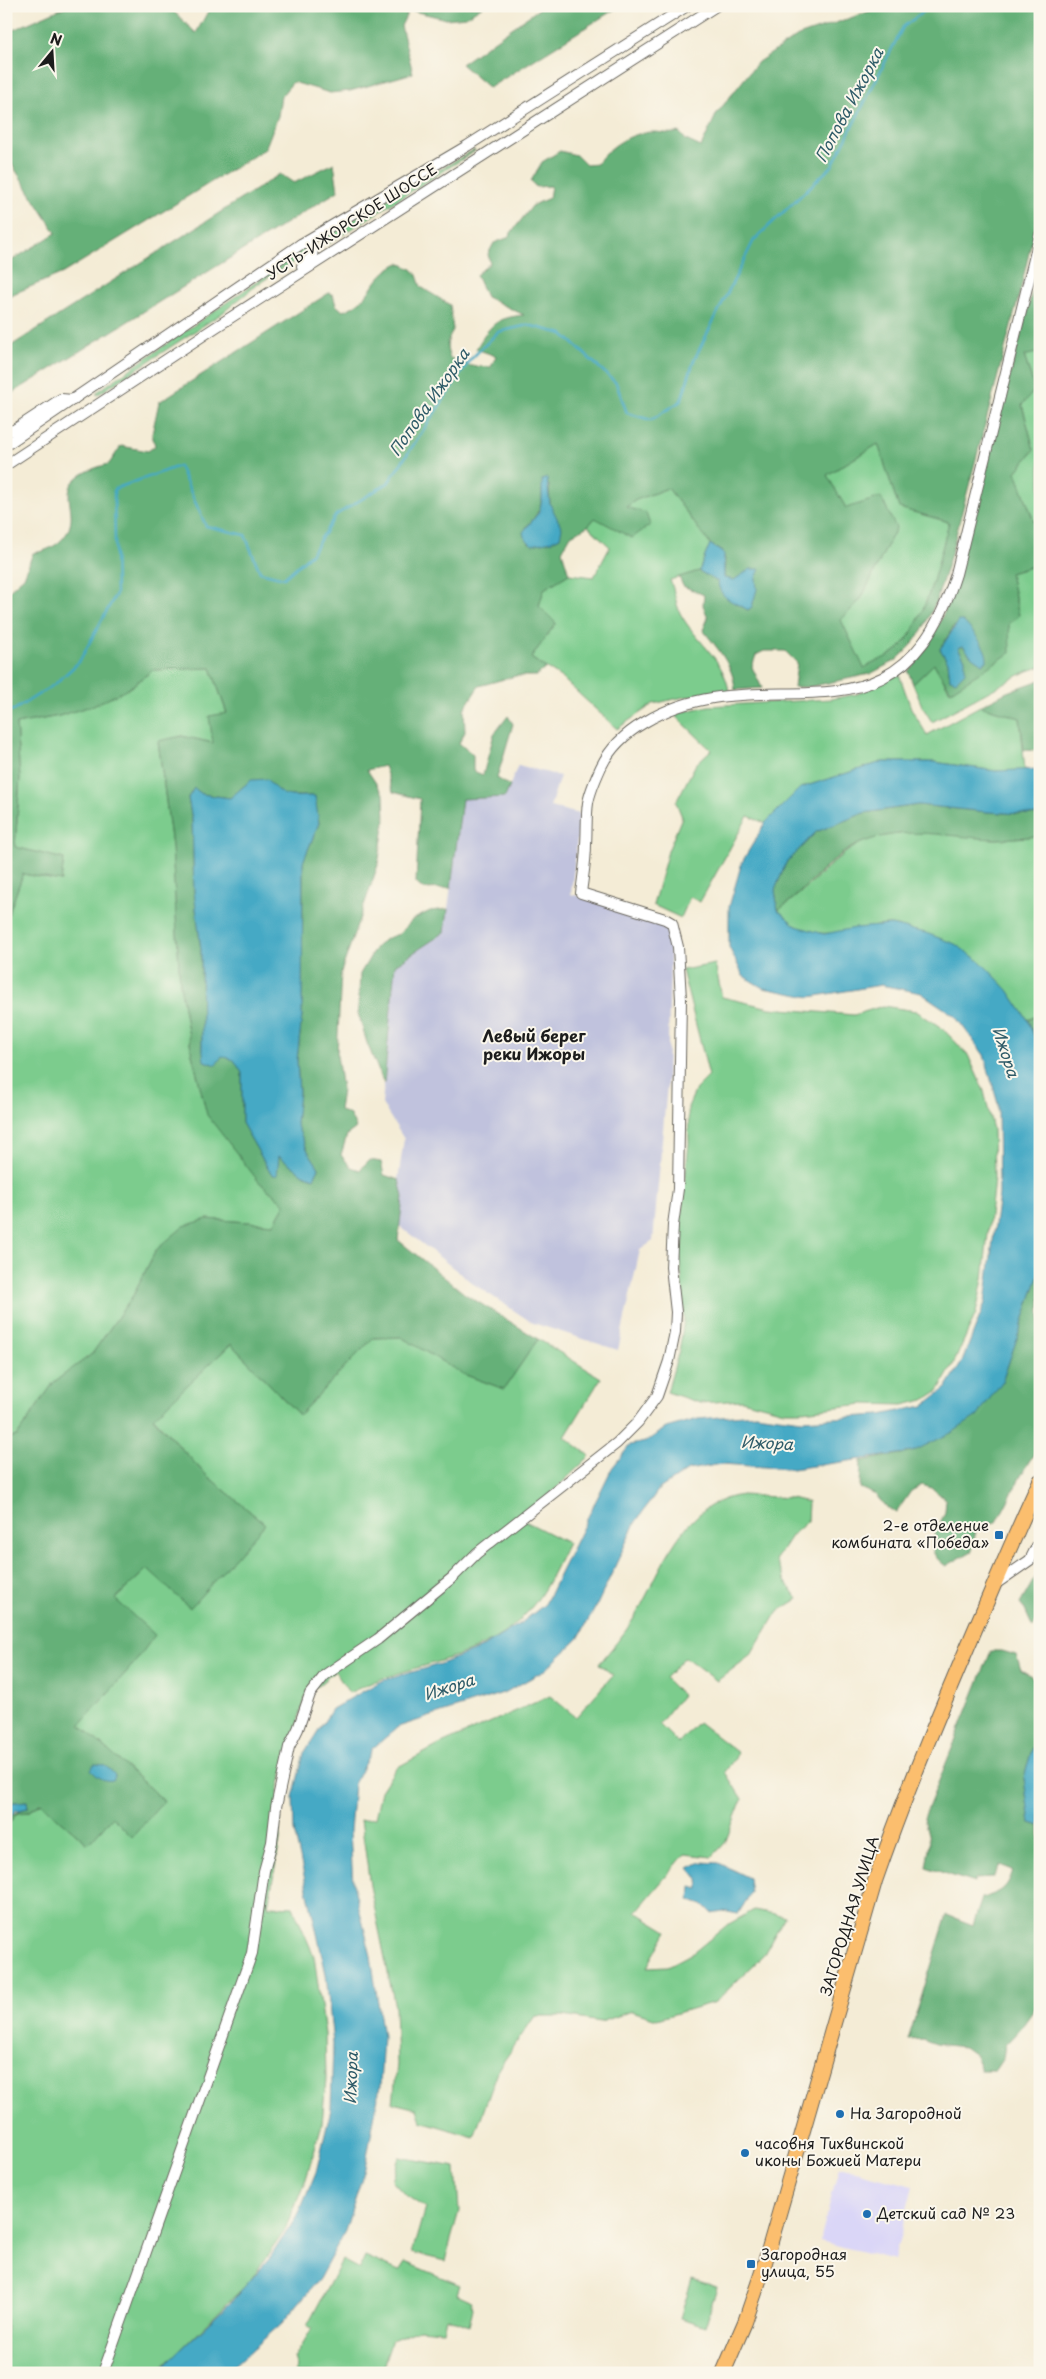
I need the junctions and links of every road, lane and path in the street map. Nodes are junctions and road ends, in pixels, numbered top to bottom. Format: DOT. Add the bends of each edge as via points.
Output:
graph roads {
  1 [pos="687,6"];
  2 [pos="716,6"];
  3 [pos="1040,235"];
  4 [pos="301,244"];
  5 [pos="282,285"];
  6 [pos="73,400"];
  7 [pos="6,431"];
  8 [pos="6,445"];
  9 [pos="6,465"];
  10 [pos="1040,1481"];
  11 [pos="1036,1500"];
  12 [pos="1040,1540"];
  13 [pos="993,1586"];
  14 [pos="103,2373"];
  15 [pos="723,2373"];
  1 -- 4 [label="street, УСТЬ-ИЖОРСКОЕ ШОССЕ" via="467,146"];
  2 -- 5 [label="street, УСТЬ-ИЖОРСКОЕ ШОССЕ"];
  3 -- 14 [label="street" via="953,581 936,622 913,654 885,676 851,690 730,696 680,705 620,739 602,765 588,802 581,893 665,918 672,923 678,947 678,1188 671,1267 676,1332 663,1380 650,1407 617,1443 476,1553 452,1578 378,1639 325,1675 310,1694 289,1747 264,1871 252,1953"];
  4 -- 5 [label="street" via="312,246 312,257 288,274"];
  4 -- 6 [label="street, УСТЬ-ИЖОРСКОЕ ШОССЕ"];
  5 -- 9 [label="street, УСТЬ-ИЖОРСКОЕ ШОССЕ"];
  6 -- 7 [label="street, УСТЬ-ИЖОРСКОЕ ШОССЕ" via="61,399 14,430"];
  6 -- 8 [label="street, УСТЬ-ИЖОРСКОЕ ШОССЕ"];
  10 -- 11 [label="main road, ЗАГОРОДНАЯ УЛИЦА"];
  11 -- 13 [label="main road, ЗАГОРОДНАЯ УЛИЦА" via="1012,1540"];
  12 -- 13 [label="street" via="1030,1560"];
  13 -- 15 [label="main road, ЗАГОРОДНАЯ УЛИЦА" via="896,1822 763,2269"];
}
